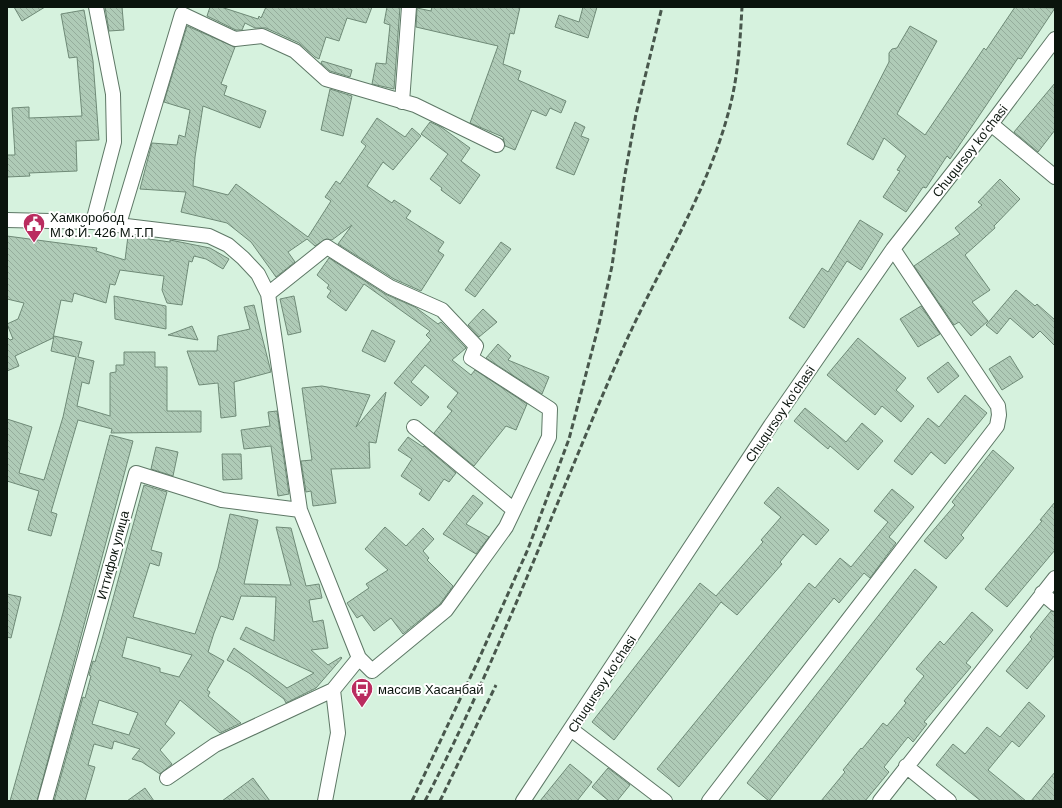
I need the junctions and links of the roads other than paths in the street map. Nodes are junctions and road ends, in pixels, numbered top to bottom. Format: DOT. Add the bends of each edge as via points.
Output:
graph roads {
  1 [pos="96,7"];
  2 [pos="410,7"];
  3 [pos="1055,39"];
  4 [pos="402,102"];
  5 [pos="991,124"];
  6 [pos="496,145"];
  7 [pos="1055,177"];
  8 [pos="7,220"];
  9 [pos="92,222"];
  10 [pos="119,224"];
  11 [pos="893,249"];
  12 [pos="268,294"];
  13 [pos="414,427"];
  14 [pos="300,510"];
  15 [pos="514,510"];
  16 [pos="1055,578"];
  17 [pos="1042,594"];
  18 [pos="1055,604"];
  19 [pos="359,658"];
  20 [pos="333,690"];
  21 [pos="572,730"];
  22 [pos="906,766"];
  23 [pos="167,778"];
  24 [pos="46,801"];
  25 [pos="325,801"];
  26 [pos="523,801"];
  27 [pos="665,801"];
  28 [pos="709,801"];
  29 [pos="880,801"];
  30 [pos="949,801"];
  1 -- 9 [label="street" via="113,94 114,142"];
  2 -- 4 [label="street"];
  3 -- 5 [label="street, Chuqursoy ko'chasi"];
  4 -- 6 [label="street" via="415,105"];
  4 -- 10 [label="street" via="326,79 295,51 262,36 235,39 182,14"];
  5 -- 7 [label="street"];
  5 -- 11 [label="street, Chuqursoy ko'chasi"];
  8 -- 9 [label="street"];
  9 -- 10 [label="street"];
  10 -- 12 [label="street" via="209,236 222,242 258,274"];
  11 -- 21 [label="street, Chuqursoy ko'chasi" via="771,425"];
  11 -- 28 [label="street" via="998,406 997,426"];
  12 -- 14 [label="street"];
  12 -- 15 [label="street" via="327,247 390,287 442,310 476,346 471,358 550,409 549,437"];
  13 -- 15 [label="street"];
  14 -- 19 [label="street"];
  14 -- 24 [label="street, Иттифок улица" via="222,500 136,473"];
  15 -- 19 [label="street" via="506,527 446,610 372,671"];
  16 -- 17 [label="street"];
  17 -- 18 [label="street"];
  17 -- 22 [label="street"];
  19 -- 20 [label="street"];
  20 -- 23 [label="street" via="215,745"];
  20 -- 25 [label="street" via="338,733"];
  21 -- 26 [label="street, Chuqursoy ko'chasi"];
  21 -- 27 [label="street"];
  22 -- 29 [label="street"];
  22 -- 30 [label="street"];
}
